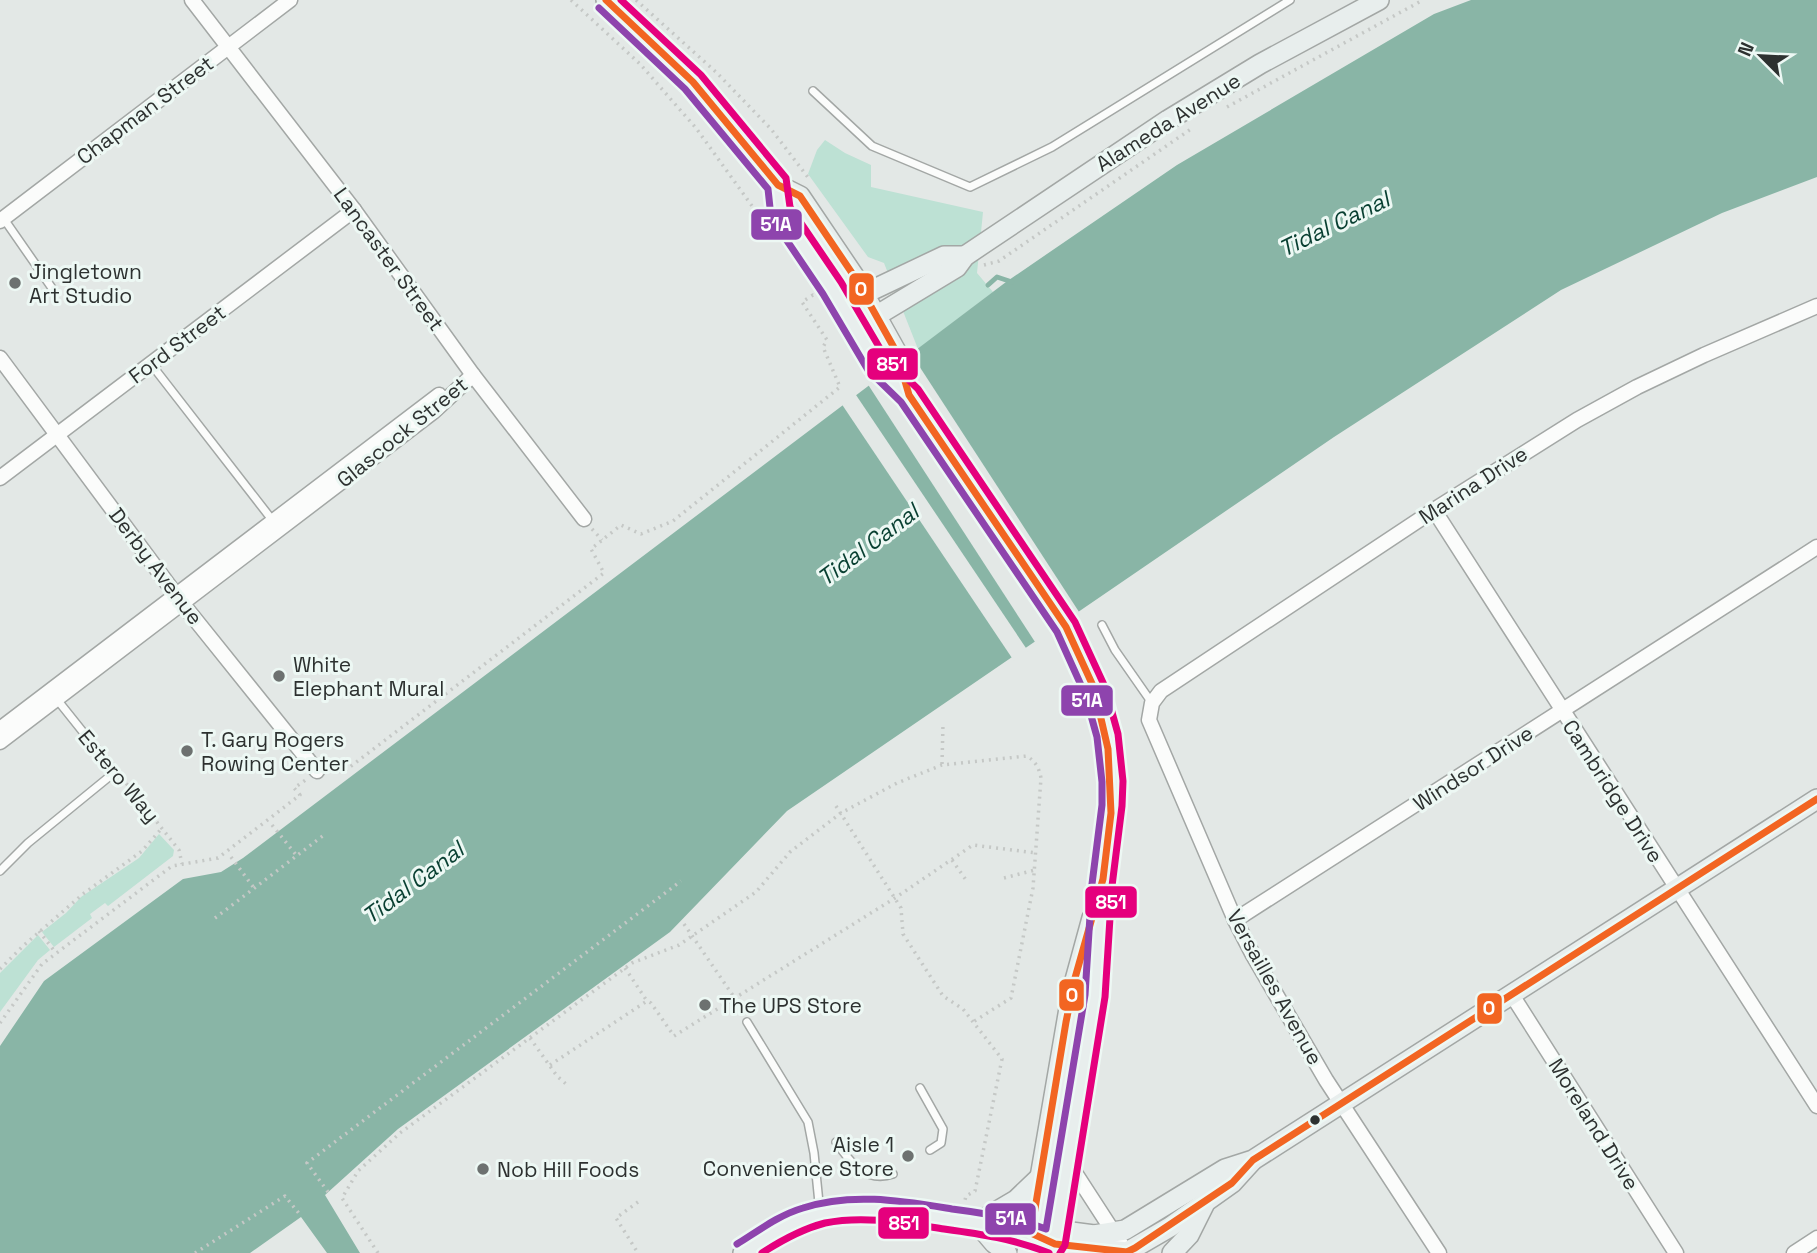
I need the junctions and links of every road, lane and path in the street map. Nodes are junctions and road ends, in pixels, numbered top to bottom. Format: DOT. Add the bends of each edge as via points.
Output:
graph roads {
  1 [pos="192,0"];
  2 [pos="290,0"];
  3 [pos="571,0"];
  4 [pos="606,0"];
  5 [pos="636,0"];
  6 [pos="1290,0"];
  7 [pos="1379,0"];
  8 [pos="1423,0"];
  9 [pos="228,47"];
  10 [pos="813,91"];
  11 [pos="1218,112"];
  12 [pos="1195,127"];
  13 [pos="778,185"];
  14 [pos="817,191"];
  15 [pos="354,211"];
  16 [pos="2,220"];
  17 [pos="770,231"];
  18 [pos="965,256"];
  19 [pos="984,265"];
  20 [pos="54,291"];
  21 [pos="864,294"];
  22 [pos="813,295"];
  23 [pos="1817,306"];
  24 [pos="848,316"];
  25 [pos="876,316"];
  26 [pos="0,358"];
  27 [pos="151,364"];
  28 [pos="474,375"];
  29 [pos="909,395"];
  30 [pos="58,434"];
  31 [pos="0,478"];
  32 [pos="1434,510"];
  33 [pos="584,520"];
  34 [pos="277,525"];
  35 [pos="1817,547"];
  36 [pos="179,599"];
  37 [pos="1102,625"];
  38 [pos="53,695"];
  39 [pos="1153,702"];
  40 [pos="1562,711"];
  41 [pos="943,724"];
  42 [pos="0,729"];
  43 [pos="0,742"];
  44 [pos="942,765"];
  45 [pos="313,766"];
  46 [pos="115,772"];
  47 [pos="1817,799"];
  48 [pos="836,806"];
  49 [pos="841,813"];
  50 [pos="272,825"];
  51 [pos="162,828"];
  52 [pos="324,835"];
  53 [pos="1036,853"];
  54 [pos="231,856"];
  55 [pos="297,856"];
  56 [pos="952,860"];
  57 [pos="182,864"];
  58 [pos="0,870"];
  59 [pos="1035,870"];
  60 [pos="1004,878"];
  61 [pos="965,880"];
  62 [pos="1102,880"];
  63 [pos="681,881"];
  64 [pos="254,888"];
  65 [pos="1677,888"];
  66 [pos="895,898"];
  67 [pos="215,918"];
  68 [pos="1236,920"];
  69 [pos="684,923"];
  70 [pos="39,932"];
  71 [pos="693,935"];
  72 [pos="56,953"];
  73 [pos="625,968"];
  74 [pos="0,969"];
  75 [pos="1512,995"];
  76 [pos="734,998"];
  77 [pos="647,1001"];
  78 [pos="747,1022"];
  79 [pos="973,1022"];
  80 [pos="0,1023"];
  81 [pos="530,1038"];
  82 [pos="550,1065"];
  83 [pos="566,1084"];
  84 [pos="920,1088"];
  85 [pos="1342,1104"];
  86 [pos="1817,1106"];
  87 [pos="836,1142"];
  88 [pos="930,1150"];
  89 [pos="1253,1160"];
  90 [pos="1068,1162"];
  91 [pos="893,1174"];
  92 [pos="1040,1177"];
  93 [pos="328,1192"];
  94 [pos="965,1200"];
  95 [pos="638,1202"];
  96 [pos="1205,1203"];
  97 [pos="820,1214"];
  98 [pos="301,1216"];
  99 [pos="976,1223"];
  100 [pos="1031,1233"];
  101 [pos="1115,1234"];
  102 [pos="1817,1238"];
  103 [pos="1055,1242"];
  104 [pos="195,1253"];
  105 [pos="378,1253"];
  106 [pos="638,1253"];
  107 [pos="743,1253"];
  108 [pos="1007,1253"];
  109 [pos="1027,1253"];
  110 [pos="1126,1253"];
  111 [pos="1172,1253"];
  112 [pos="1438,1253"];
  113 [pos="1676,1253"];
  114 [pos="1794,1253"];
  1 -- 9 [label="street, Lancaster Street"];
  2 -- 9 [label="street, Chapman Street"];
  3 -- 17 [label="path" via="648,73 696,128"];
  4 -- 13 [label="main road" via="693,82"];
  5 -- 14 [label="path" via="718,73 771,129"];
  6 -- 10 [label="lane" via="1052,147 970,187 872,146"];
  7 -- 18 [label="main road, Alameda Avenue" via="1168,120"];
  8 -- 11 [label="path"];
  9 -- 15 [label="street, Lancaster Street"];
  9 -- 16 [label="street, Chapman Street"];
  12 -- 19 [label="path" via="999,261"];
  13 -- 21 [label="main road" via="800,196"];
  13 -- 24 [label="main road" via="780,211"];
  15 -- 27 [label="street, Ford Street"];
  15 -- 28 [label="street, Lancaster Street"];
  16 -- 20 [label="lane"];
  18 -- 21 [label="main road, Alameda Avenue" via="944,256"];
  18 -- 25 [label="main road, Alameda Avenue" via="957,267"];
  21 -- 24 [label="main road, Alameda Avenue"];
  21 -- 25 [label="main road"];
  22 -- 45 [label="path" via="802,302 827,340 823,347 840,387 673,521 641,534 621,525 591,549 604,573 342,773 330,761"];
  23 -- 32 [label="street, Marina Drive" via="1637,387"];
  24 -- 25 [label="main road"];
  24 -- 29 [label="main road" via="877,364"];
  25 -- 29 [label="main road" via="897,353"];
  26 -- 30 [label="street, Derby Avenue"];
  27 -- 30 [label="street, Ford Street"];
  27 -- 34 [label="lane"];
  28 -- 33 [label="street, Lancaster Street"];
  28 -- 34 [label="street, Glascock Street" via="433,412"];
  29 -- 62 [label="main road" via="1083,656 1112,763 1111,816"];
  30 -- 31 [label="street, Ford Street"];
  30 -- 36 [label="street, Derby Avenue"];
  32 -- 39 [label="street, Marina Drive" via="1161,691"];
  32 -- 40 [label="street, Cambridge Drive"];
  34 -- 36 [label="street, Glascock Street"];
  35 -- 40 [label="street, Windsor Drive"];
  36 -- 38 [label="street, Glascock Street"];
  36 -- 45 [label="street, Derby Avenue"];
  37 -- 39 [label="lane"];
  38 -- 42 [label="street, Glascock Street"];
  38 -- 43 [label="street, Glascock Street"];
  38 -- 46 [label="lane, Estero Way"];
  39 -- 68 [label="street, Versailles Avenue" via="1149,720"];
  40 -- 65 [label="street, Cambridge Drive"];
  40 -- 68 [label="street, Windsor Drive"];
  41 -- 44 [label="path"];
  44 -- 49 [label="path"];
  44 -- 53 [label="path" via="1027,757 1034,761 1041,778"];
  45 -- 57 [label="path" via="294,788 300,795 218,858"];
  46 -- 51 [label="path, Estero Way"];
  46 -- 58 [label="lane"];
  47 -- 65 [label="main road"];
  48 -- 49 [label="path"];
  49 -- 66 [label="path"];
  49 -- 71 [label="path" via="790,852 756,892"];
  50 -- 55 [label="path"];
  51 -- 57 [label="path, Estero Way" via="179,850"];
  51 -- 70 [label="path" via="142,851"];
  52 -- 55 [label="path"];
  53 -- 56 [label="path" via="973,845"];
  53 -- 59 [label="path"];
  54 -- 64 [label="path"];
  55 -- 64 [label="path"];
  56 -- 61 [label="path"];
  56 -- 66 [label="path"];
  57 -- 72 [label="path" via="172,866"];
  59 -- 60 [label="path"];
  59 -- 79 [label="path" via="1011,998"];
  62 -- 90 [label="main road" via="1095,995"];
  62 -- 92 [label="main road" via="1072,991"];
  63 -- 93 [label="path" via="307,1163"];
  64 -- 67 [label="path"];
  65 -- 75 [label="main road"];
  65 -- 86 [label="street, Cambridge Drive"];
  66 -- 76 [label="path"];
  66 -- 79 [label="path" via="901,908 903,934 943,996"];
  68 -- 85 [label="street, Versailles Avenue"];
  69 -- 71 [label="path"];
  70 -- 72 [label="path"];
  70 -- 74 [label="path"];
  71 -- 73 [label="path"];
  71 -- 76 [label="path"];
  72 -- 80 [label="path" via="42,964"];
  73 -- 77 [label="path"];
  73 -- 81 [label="path"];
  75 -- 85 [label="main road"];
  75 -- 113 [label="street, Moreland Drive"];
  76 -- 77 [label="path" via="674,1036"];
  77 -- 82 [label="path"];
  78 -- 97 [label="lane" via="808,1122"];
  79 -- 94 [label="path" via="1002,1059 975,1191"];
  81 -- 82 [label="path"];
  81 -- 105 [label="path" via="400,1133 358,1171 342,1198"];
  82 -- 83 [label="path"];
  84 -- 88 [label="lane" via="943,1129 941,1143"];
  85 -- 89 [label="main road"];
  85 -- 112 [label="street, Versailles Avenue"];
  87 -- 91 [label="lane" via="861,1172"];
  89 -- 96 [label="main road"];
  89 -- 101 [label="main road" via="1224,1169"];
  90 -- 101 [label="street"];
  90 -- 103 [label="main road"];
  92 -- 99 [label="main road" via="1016,1200"];
  92 -- 100 [label="main road"];
  95 -- 106 [label="path" via="616,1218"];
  96 -- 110 [label="main road"];
  96 -- 111 [label="main road" via="1189,1235"];
  97 -- 99 [label="main road" via="881,1208"];
  97 -- 107 [label="main road" via="770,1235"];
  98 -- 104 [label="path" via="285,1196"];
  99 -- 100 [label="main road"];
  99 -- 108 [label="main road"];
  100 -- 103 [label="main road"];
  100 -- 109 [label="main road"];
  101 -- 103 [label="main road"];
  101 -- 110 [label="street"];
  102 -- 114 [label="street"];
  103 -- 110 [label="main road"];
}
